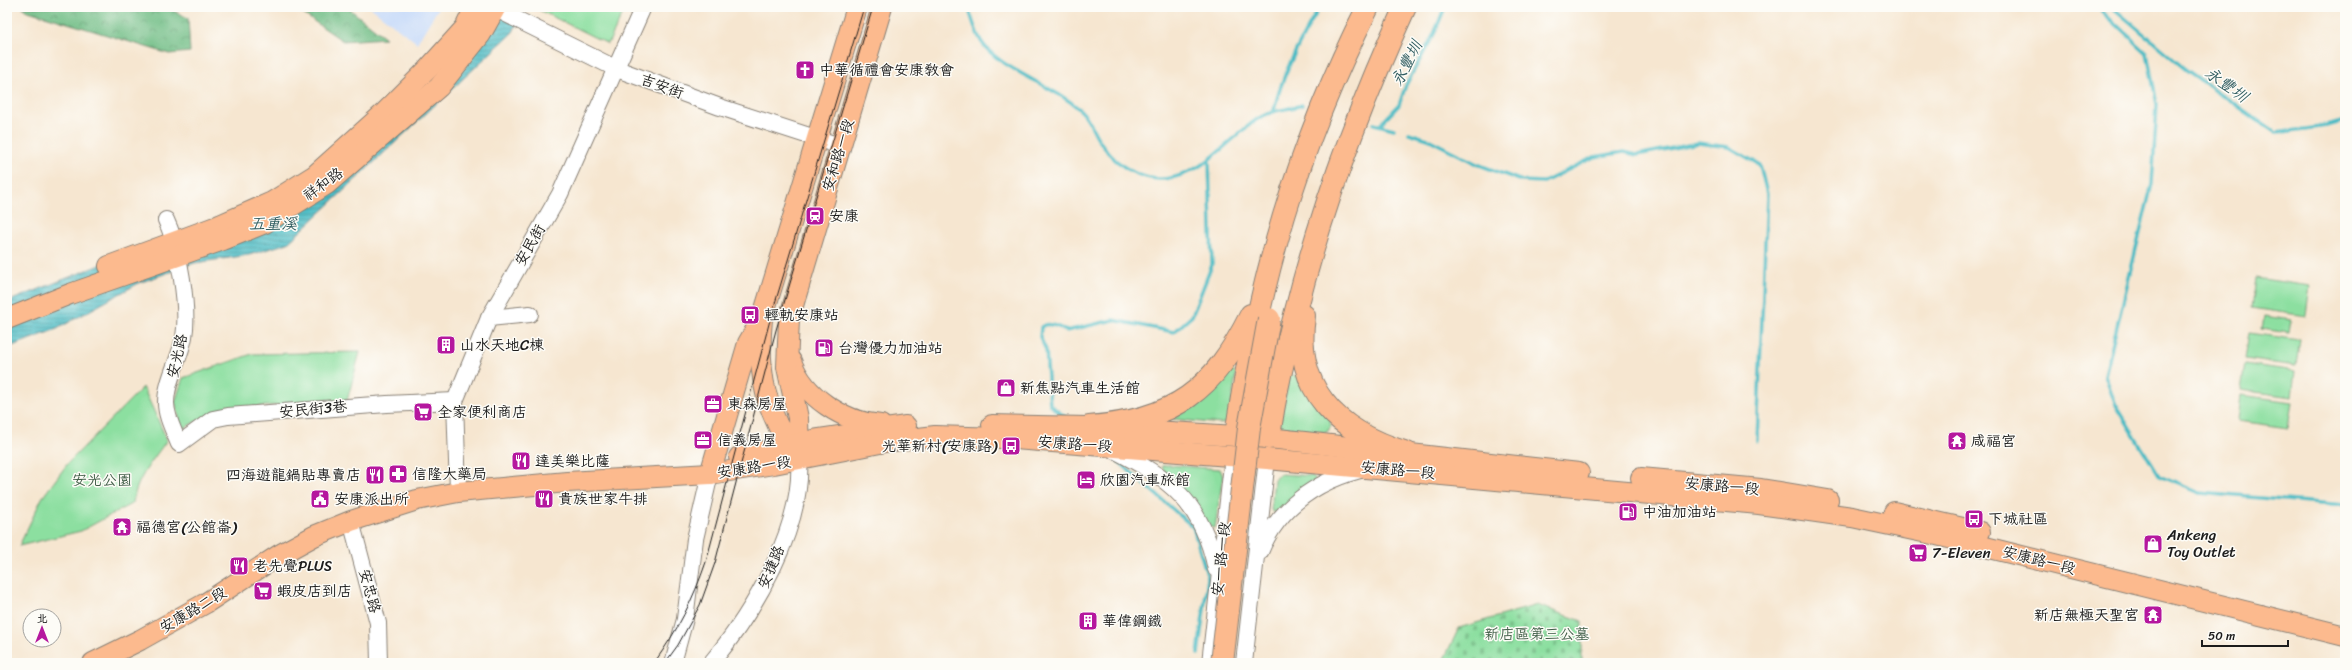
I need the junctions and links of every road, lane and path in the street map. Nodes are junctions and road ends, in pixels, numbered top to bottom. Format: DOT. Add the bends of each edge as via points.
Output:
graph roads {
  1 [pos="475,7"];
  2 [pos="643,7"];
  3 [pos="857,7"];
  4 [pos="882,7"];
  5 [pos="1368,7"];
  6 [pos="1379,7"];
  7 [pos="1394,7"];
  8 [pos="1405,7"];
  9 [pos="497,8"];
  10 [pos="617,69"];
  11 [pos="817,139"];
  12 [pos="840,146"];
  13 [pos="166,220"];
  14 [pos="1316,237"];
  15 [pos="177,249"];
  16 [pos="1266,278"];
  17 [pos="7,305"];
  18 [pos="530,314"];
  19 [pos="489,318"];
  20 [pos="7,319"];
  21 [pos="762,319"];
  22 [pos="1275,320"];
  23 [pos="786,349"];
  24 [pos="455,401"];
  25 [pos="899,426"];
  26 [pos="1089,427"];
  27 [pos="179,444"];
  28 [pos="1107,446"];
  29 [pos="1234,446"];
  30 [pos="1268,448"];
  31 [pos="796,449"];
  32 [pos="1407,453"];
  33 [pos="1367,468"];
  34 [pos="710,474"];
  35 [pos="458,492"];
  36 [pos="351,521"];
  37 [pos="1254,567"];
  38 [pos="1219,580"];
  39 [pos="2345,625"];
  40 [pos="2345,636"];
  41 [pos="92,663"];
  42 [pos="379,663"];
  43 [pos="673,663"];
  44 [pos="712,663"];
  45 [pos="1210,663"];
  46 [pos="1222,663"];
  47 [pos="1234,663"];
  48 [pos="1244,663"];
  1 -- 15 [label="main road, 祥和路" via="465,28 427,70 384,114 315,175 272,202"];
  2 -- 10 [label="street, 安民街"];
  3 -- 11 [label="main road, 安和路一段"];
  4 -- 12 [label="main road, 安和路一段"];
  5 -- 16 [label="highway" via="1337,73 1293,182"];
  6 -- 22 [label="highway" via="1306,188 1284,258"];
  7 -- 22 [label="highway" via="1320,182"];
  8 -- 14 [label="highway" via="1363,107"];
  9 -- 10 [label="street, 吉安街"];
  9 -- 15 [label="main road, 祥和路" via="481,34 439,87 327,184 265,223"];
  10 -- 11 [label="street, 吉安街"];
  10 -- 19 [label="street, 安民街" via="560,194"];
  11 -- 12 [label="street, 吉安街"];
  11 -- 21 [label="main road, 安和路一段"];
  12 -- 23 [label="main road, 安和路一段" via="792,302"];
  13 -- 15 [label="street, 安光路"];
  14 -- 30 [label="highway" via="1286,349"];
  14 -- 32 [label="highway" via="1303,334 1306,365 1311,381 1326,406 1352,429"];
  15 -- 17 [label="main road, 祥和路"];
  15 -- 20 [label="main road, 祥和路"];
  15 -- 27 [label="street, 安光路" via="185,317 184,337 166,402"];
  16 -- 26 [label="highway" via="1256,305 1228,354 1209,379 1193,394 1166,411 1142,420"];
  16 -- 29 [label="highway" via="1244,382"];
  18 -- 19 [label="street"];
  19 -- 24 [label="street, 安民街"];
  21 -- 31 [label="main road, 安和路一段" via="760,364 763,383 773,416"];
  21 -- 34 [label="main road, 安和路一段" via="748,342"];
  22 -- 46 [label="highway, bridge" via="1249,428"];
  22 -- 47 [label="highway" via="1261,418"];
  23 -- 25 [label="main road, 安和路一段" via="796,373 805,386 825,405 856,420"];
  23 -- 31 [label="main road, 安和路一段" via="789,380 798,418"];
  24 -- 27 [label="street, 安民街3巷" via="228,416 213,419"];
  24 -- 35 [label="street, 安民街"];
  25 -- 26 [label="main road, 安康路一段" via="963,424"];
  25 -- 31 [label="main road, 安康路一段"];
  26 -- 29 [label="main road, 安康路一段"];
  28 -- 29 [label="main road, 安康路一段"];
  28 -- 31 [label="main road, 安康路一段" via="935,436"];
  28 -- 38 [label="street" via="1159,475 1188,503 1208,538"];
  29 -- 30 [label="main road, 安康路一段"];
  29 -- 38 [label="street, 安一路一段"];
  30 -- 32 [label="main road, 安康路一段"];
  30 -- 33 [label="main road, 安康路一段"];
  30 -- 37 [label="street"];
  31 -- 34 [label="main road, 安康路一段" via="729,459"];
  31 -- 44 [label="street, 安捷路" via="800,479 778,554 762,590"];
  32 -- 39 [label="main road, 安康路一段" via="1570,472 1761,489 1875,508 1942,522"];
  33 -- 37 [label="street" via="1339,476 1299,499 1272,528"];
  33 -- 40 [label="main road, 安康路一段" via="1759,504 1852,517"];
  34 -- 35 [label="main road, 安康路二段" via="567,482"];
  34 -- 43 [label="street" via="694,539 685,619"];
  35 -- 36 [label="main road, 安康路二段" via="417,500"];
  36 -- 41 [label="main road, 安康路二段" via="314,536 279,555 206,603 140,640"];
  36 -- 42 [label="street, 安忠路" via="378,623"];
  37 -- 48 [label="street"];
  38 -- 45 [label="street, 安一路一段"];
}
